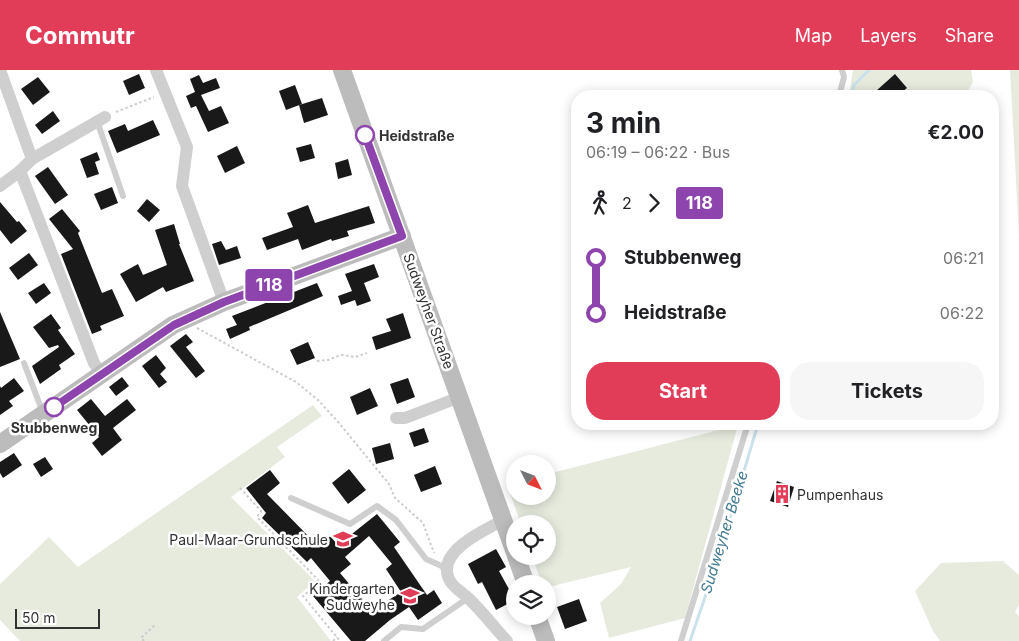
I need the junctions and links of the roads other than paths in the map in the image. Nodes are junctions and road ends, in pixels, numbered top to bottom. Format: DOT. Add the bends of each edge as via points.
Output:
graph roads {
  1 [pos="0,70"];
  2 [pos="156,70"];
  3 [pos="342,70"];
  4 [pos="842,70"];
  5 [pos="841,90"];
  6 [pos="101,119"];
  7 [pos="32,159"];
  8 [pos="20,172"];
  9 [pos="0,186"];
  10 [pos="123,196"];
  11 [pos="402,236"];
  12 [pos="224,302"];
  13 [pos="24,363"];
  14 [pos="102,375"];
  15 [pos="460,397"];
  16 [pos="43,414"];
  17 [pos="396,418"];
  18 [pos="746,430"];
  19 [pos="0,444"];
  20 [pos="291,498"];
  21 [pos="504,520"];
  22 [pos="506,526"];
  23 [pos="446,568"];
  24 [pos="468,598"];
  25 [pos="540,625"];
  26 [pos="384,641"];
  27 [pos="507,641"];
  28 [pos="546,641"];
  29 [pos="681,641"];
  1 -- 7 [label="street"];
  2 -- 12 [label="street" via="187,147 182,186"];
  3 -- 11 [label="main road, Sudweyher Straße"];
  4 -- 5 [label="lane"];
  6 -- 7 [label="street"];
  6 -- 10 [label="lane"];
  7 -- 8 [label="street"];
  8 -- 9 [label="street"];
  8 -- 14 [label="street" via="94,363"];
  11 -- 12 [label="main road"];
  11 -- 15 [label="main road, Sudweyher Straße"];
  12 -- 14 [label="main road" via="174,325"];
  13 -- 16 [label="lane"];
  14 -- 16 [label="main road"];
  15 -- 17 [label="street" via="405,418"];
  15 -- 21 [label="main road, Sudweyher Straße"];
  16 -- 19 [label="main road"];
  18 -- 29 [label="lane"];
  20 -- 23 [label="lane" via="350,524 377,506 396,520 426,559"];
  21 -- 22 [label="main road, Sudweyher Straße"];
  21 -- 23 [label="street" via="459,547 451,555"];
  23 -- 24 [label="street" via="449,580"];
  24 -- 26 [label="lane" via="423,629 401,626"];
  24 -- 27 [label="street"];
  25 -- 28 [label="main road"];
}
